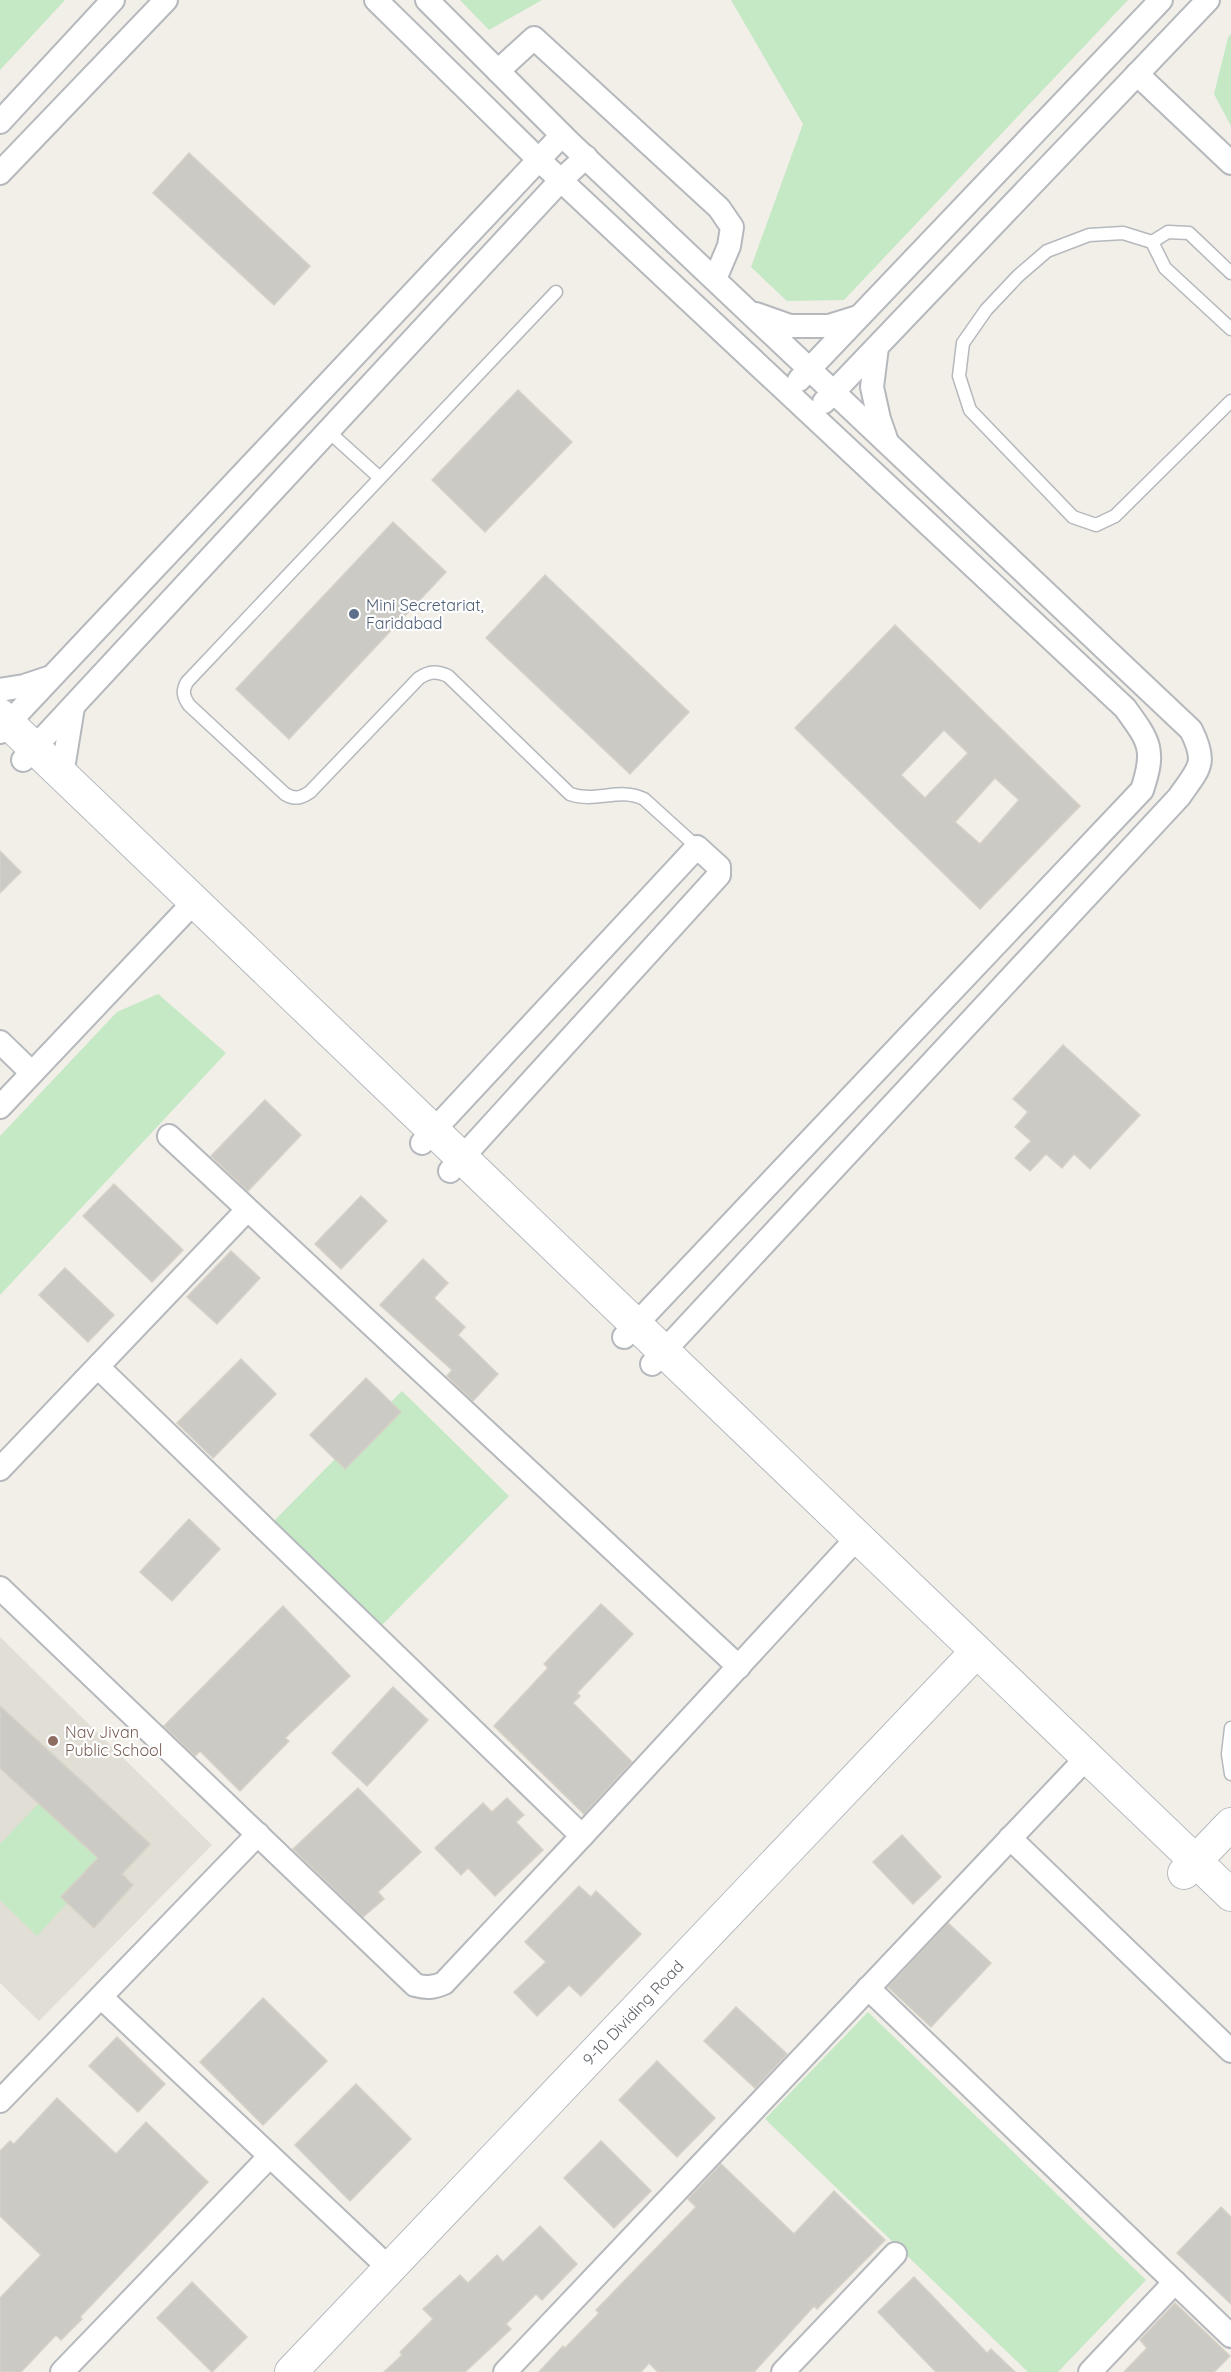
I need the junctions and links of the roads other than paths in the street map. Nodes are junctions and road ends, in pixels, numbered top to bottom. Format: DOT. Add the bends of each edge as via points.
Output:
graph roads {
  1 [pos="113,0"];
  2 [pos="166,0"];
  3 [pos="376,0"];
  4 [pos="427,0"];
  5 [pos="1161,0"];
  6 [pos="1208,0"];
  7 [pos="498,71"];
  8 [pos="1137,74"];
  9 [pos="0,122"];
  10 [pos="562,135"];
  11 [pos="586,157"];
  12 [pos="538,159"];
  13 [pos="1231,163"];
  14 [pos="0,172"];
  15 [pos="561,180"];
  16 [pos="1152,242"];
  17 [pos="1231,273"];
  18 [pos="715,279"];
  19 [pos="556,292"];
  20 [pos="747,310"];
  21 [pos="859,317"];
  22 [pos="1231,329"];
  23 [pos="877,347"];
  24 [pos="809,369"];
  25 [pos="788,392"];
  26 [pos="834,393"];
  27 [pos="1231,401"];
  28 [pos="812,414"];
  29 [pos="328,431"];
  30 [pos="888,444"];
  31 [pos="380,478"];
  32 [pos="52,676"];
  33 [pos="0,690"];
  34 [pos="73,706"];
  35 [pos="2,727"];
  36 [pos="28,754"];
  37 [pos="62,775"];
  38 [pos="697,847"];
  39 [pos="188,908"];
  40 [pos="0,1042"];
  41 [pos="32,1073"];
  42 [pos="0,1107"];
  43 [pos="169,1136"];
  44 [pos="427,1137"];
  45 [pos="456,1165"];
  46 [pos="247,1210"];
  47 [pos="629,1331"];
  48 [pos="657,1358"];
  49 [pos="98,1367"];
  50 [pos="0,1470"];
  51 [pos="852,1544"];
  52 [pos="0,1588"];
  53 [pos="971,1657"];
  54 [pos="739,1667"];
  55 [pos="1231,1728"];
  56 [pos="1076,1768"];
  57 [pos="1231,1774"];
  58 [pos="1231,1824"];
  59 [pos="258,1834"];
  60 [pos="582,1836"];
  61 [pos="1010,1838"];
  62 [pos="1190,1867"];
  63 [pos="1231,1895"];
  64 [pos="1231,1917"];
  65 [pos="868,1988"];
  66 [pos="101,1997"];
  67 [pos="1231,2051"];
  68 [pos="0,2101"];
  69 [pos="270,2156"];
  70 [pos="895,2254"];
  71 [pos="389,2268"];
  72 [pos="1175,2282"];
  73 [pos="1231,2336"];
  74 [pos="62,2372"];
  75 [pos="291,2372"];
  76 [pos="505,2372"];
  77 [pos="783,2372"];
  78 [pos="1090,2372"];
  1 -- 9 [label="street"];
  2 -- 14 [label="street"];
  3 -- 12 [label="street"];
  4 -- 7 [label="street"];
  5 -- 21 [label="street"];
  6 -- 8 [label="street"];
  7 -- 10 [label="street"];
  7 -- 18 [label="street" via="534,38 719,208 732,227 729,246"];
  8 -- 13 [label="street"];
  8 -- 23 [label="street"];
  10 -- 11 [label="street"];
  10 -- 12 [label="street"];
  11 -- 15 [label="street"];
  11 -- 18 [label="street"];
  12 -- 15 [label="street"];
  12 -- 32 [label="street"];
  15 -- 25 [label="street"];
  15 -- 29 [label="street"];
  16 -- 17 [label="lane" via="1168,232 1189,233"];
  16 -- 22 [label="lane" via="1165,268"];
  16 -- 27 [label="lane" via="1123,233 1089,235 1047,251 1018,276 986,310 963,343 959,376 970,410 1073,517 1096,525 1114,516"];
  18 -- 20 [label="street"];
  19 -- 31 [label="lane"];
  20 -- 21 [label="street" via="790,326 829,326"];
  20 -- 24 [label="street"];
  21 -- 24 [label="street"];
  23 -- 26 [label="street"];
  23 -- 30 [label="street" via="872,387"];
  24 -- 25 [label="street"];
  24 -- 26 [label="street"];
  25 -- 28 [label="street"];
  26 -- 28 [label="street"];
  26 -- 30 [label="street"];
  28 -- 47 [label="street" via="1125,708 1147,738 1151,765 1142,790"];
  29 -- 31 [label="lane"];
  29 -- 34 [label="street"];
  30 -- 48 [label="street" via="1191,730 1201,750 1199,768 1179,797"];
  31 -- 38 [label="lane" via="188,682 183,689 189,705 285,794 301,798 419,678 428,672 439,672 448,676 570,794 583,798 633,794 644,799"];
  32 -- 33 [label="street"];
  32 -- 35 [label="street"];
  34 -- 36 [label="street"];
  34 -- 37 [label="street"];
  35 -- 36 [label="street"];
  36 -- 37 [label="street"];
  36 -- 39 [label="street"];
  37 -- 39 [label="street"];
  38 -- 44 [label="street"];
  38 -- 45 [label="street" via="719,867 719,875"];
  39 -- 41 [label="street"];
  39 -- 44 [label="street"];
  40 -- 41 [label="street"];
  41 -- 42 [label="street"];
  43 -- 46 [label="street"];
  44 -- 45 [label="street"];
  45 -- 47 [label="street"];
  46 -- 49 [label="street"];
  46 -- 54 [label="street"];
  47 -- 48 [label="street"];
  48 -- 51 [label="street"];
  49 -- 50 [label="street"];
  49 -- 60 [label="street"];
  51 -- 53 [label="street"];
  51 -- 54 [label="street"];
  52 -- 59 [label="street"];
  53 -- 56 [label="street"];
  53 -- 62 [label="street"];
  53 -- 71 [label="street, 9-10 Dividing Road"];
  54 -- 60 [label="street"];
  55 -- 57 [label="lane"];
  56 -- 61 [label="street"];
  56 -- 62 [label="street"];
  58 -- 62 [label="street"];
  59 -- 60 [label="street" via="414,1985 424,1988 444,1983"];
  59 -- 66 [label="street"];
  61 -- 65 [label="street"];
  61 -- 67 [label="street"];
  62 -- 63 [label="street"];
  62 -- 64 [label="street"];
  65 -- 72 [label="street"];
  65 -- 76 [label="street"];
  66 -- 68 [label="street"];
  66 -- 69 [label="street"];
  69 -- 71 [label="street"];
  69 -- 74 [label="street"];
  70 -- 77 [label="street"];
  71 -- 75 [label="street, 9-10 Dividing Road"];
  72 -- 73 [label="street"];
  72 -- 78 [label="street"];
}
